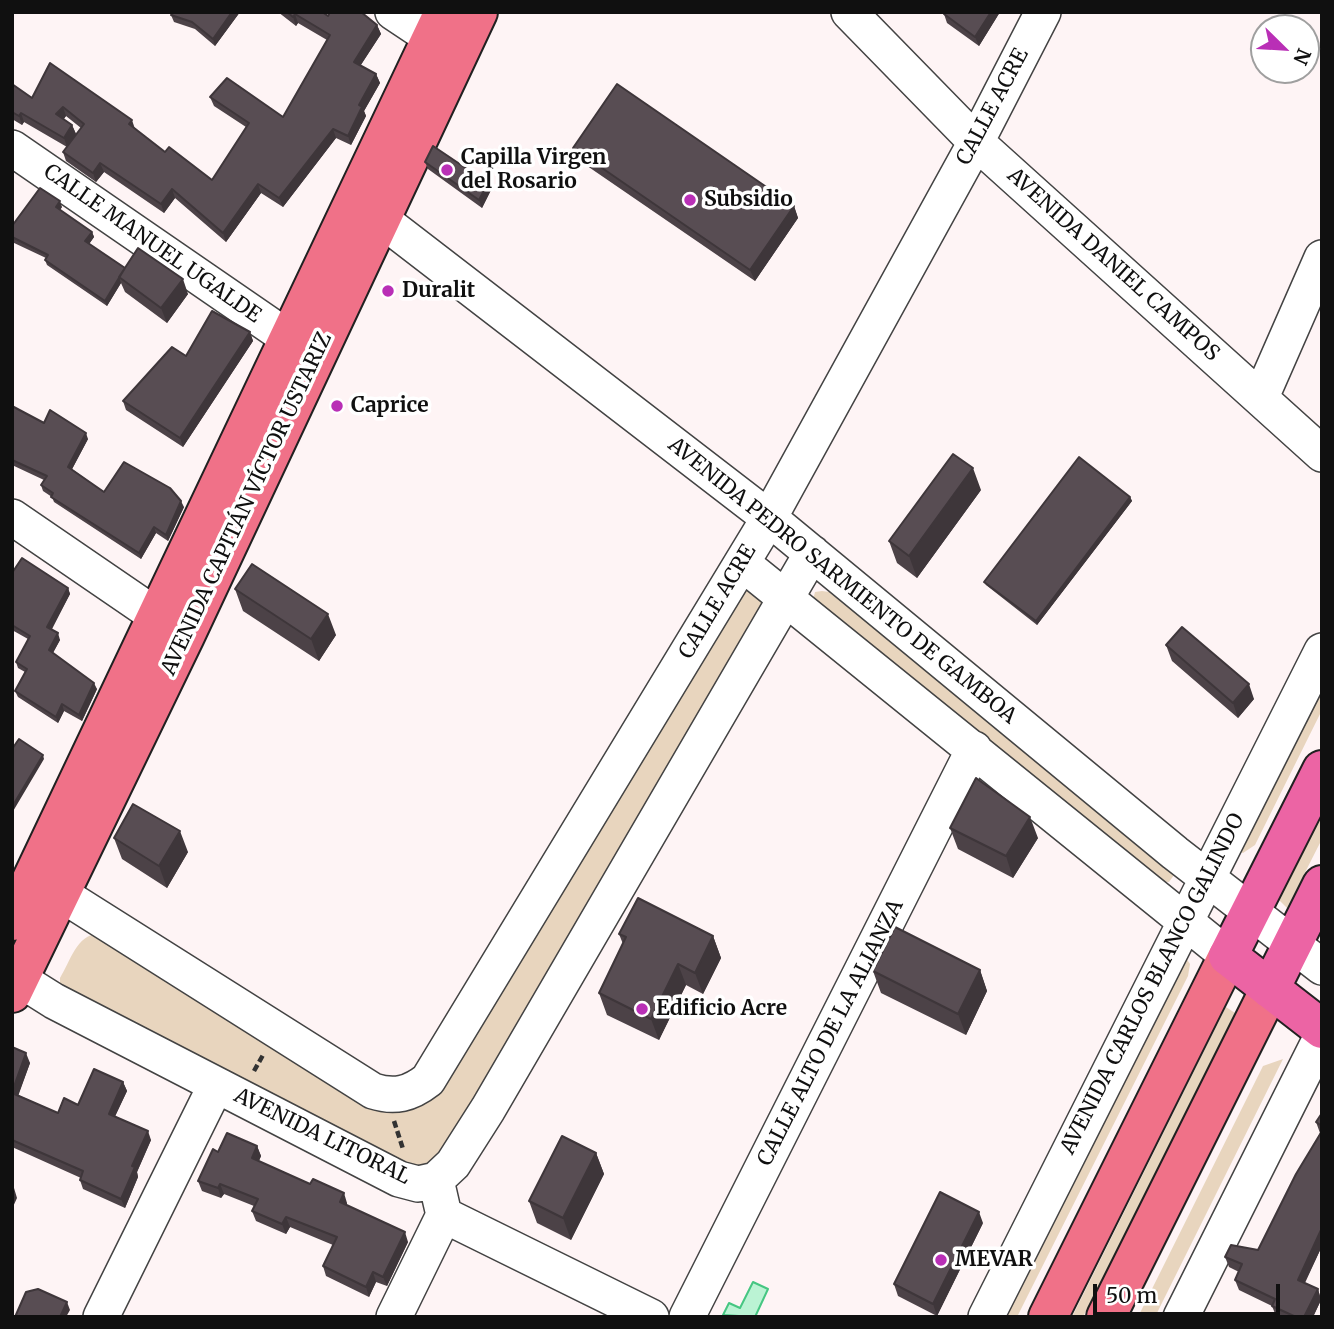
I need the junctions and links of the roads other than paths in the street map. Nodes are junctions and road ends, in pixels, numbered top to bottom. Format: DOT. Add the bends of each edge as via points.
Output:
graph roads {
  1 [pos="393,12"];
  2 [pos="478,12"];
  3 [pos="849,12"];
  4 [pos="1042,12"];
  5 [pos="438,25"];
  6 [pos="975,142"];
  7 [pos="12,148"];
  8 [pos="368,213"];
  9 [pos="1322,258"];
  10 [pos="291,340"];
  11 [pos="1261,397"];
  12 [pos="1322,454"];
  13 [pos="12,517"];
  14 [pos="769,517"];
  15 [pos="812,553"];
  16 [pos="741,563"];
  17 [pos="785,599"];
  18 [pos="172,626"];
  19 [pos="1322,652"];
  20 [pos="974,749"];
  21 [pos="1322,770"];
  22 [pos="35,878"];
  23 [pos="1206,878"];
  24 [pos="1322,885"];
  25 [pos="1250,912"];
  26 [pos="12,920"];
  27 [pos="1185,921"];
  28 [pos="1228,956"];
  29 [pos="1307,956"];
  30 [pos="14,982"];
  31 [pos="1270,989"];
  32 [pos="1322,1029"];
  33 [pos="1322,1036"];
  34 [pos="216,1085"];
  35 [pos="436,1180"];
  36 [pos="444,1215"];
  37 [pos="101,1317"];
  38 [pos="394,1317"];
  39 [pos="652,1317"];
  40 [pos="687,1317"];
  41 [pos="986,1317"];
  42 [pos="1048,1317"];
  43 [pos="1106,1317"];
  44 [pos="1181,1317"];
  1 -- 5 [label="street"];
  2 -- 8 [label="main road, AVENIDA CAPITÁN VÍCTOR USTARIZ"];
  3 -- 6 [label="street, AVENIDA DANIEL CAMPOS"];
  4 -- 6 [label="street, CALLE ACRE"];
  5 -- 8 [label="main road, AVENIDA CAPITÁN VÍCTOR USTARIZ"];
  6 -- 11 [label="street, AVENIDA DANIEL CAMPOS"];
  6 -- 14 [label="street, CALLE ACRE"];
  7 -- 10 [label="street, CALLE MANUEL UGALDE"];
  8 -- 10 [label="main road, AVENIDA CAPITÁN VÍCTOR USTARIZ"];
  8 -- 14 [label="street, AVENIDA PEDRO SARMIENTO DE GAMBOA"];
  8 -- 18 [label="main road, AVENIDA CAPITÁN VÍCTOR USTARIZ"];
  9 -- 11 [label="street"];
  10 -- 18 [label="main road, AVENIDA CAPITÁN VÍCTOR USTARIZ"];
  11 -- 12 [label="street, AVENIDA DANIEL CAMPOS"];
  13 -- 18 [label="street"];
  14 -- 15 [label="street, AVENIDA PEDRO SARMIENTO DE GAMBOA"];
  14 -- 16 [label="street, CALLE ACRE"];
  15 -- 17 [label="street"];
  15 -- 23 [label="street, AVENIDA PEDRO SARMIENTO DE GAMBOA"];
  16 -- 17 [label="street"];
  16 -- 22 [label="street, CALLE ACRE" via="428,1080 396,1104"];
  17 -- 20 [label="street"];
  17 -- 35 [label="street" via="488,1109 453,1164"];
  18 -- 22 [label="main road, AVENIDA CAPITÁN VÍCTOR USTARIZ"];
  19 -- 23 [label="street, AVENIDA CARLOS BLANCO GALINDO"];
  20 -- 27 [label="street"];
  20 -- 40 [label="street, CALLE ALTO DE LA ALIANZA"];
  21 -- 25 [label="highway"];
  22 -- 26 [label="main road, AVENIDA CAPITÁN VÍCTOR USTARIZ"];
  22 -- 30 [label="main road, AVENIDA CAPITÁN VÍCTOR USTARIZ"];
  23 -- 25 [label="street, AVENIDA PEDRO SARMIENTO DE GAMBOA"];
  23 -- 27 [label="street, AVENIDA CARLOS BLANCO GALINDO"];
  24 -- 29 [label="highway"];
  25 -- 28 [label="highway"];
  25 -- 29 [label="street, AVENIDA PEDRO SARMIENTO DE GAMBOA"];
  27 -- 28 [label="street"];
  27 -- 41 [label="street, AVENIDA CARLOS BLANCO GALINDO"];
  28 -- 31 [label="highway"];
  28 -- 42 [label="main road"];
  29 -- 31 [label="highway"];
  30 -- 34 [label="street, AVENIDA LITORAL"];
  31 -- 32 [label="highway"];
  31 -- 43 [label="main road"];
  33 -- 44 [label="street"];
  34 -- 35 [label="street, AVENIDA LITORAL" via="399,1179 418,1184"];
  34 -- 37 [label="street"];
  35 -- 36 [label="street, AVENIDA LITORAL"];
  36 -- 38 [label="street"];
  36 -- 39 [label="street"];
}
